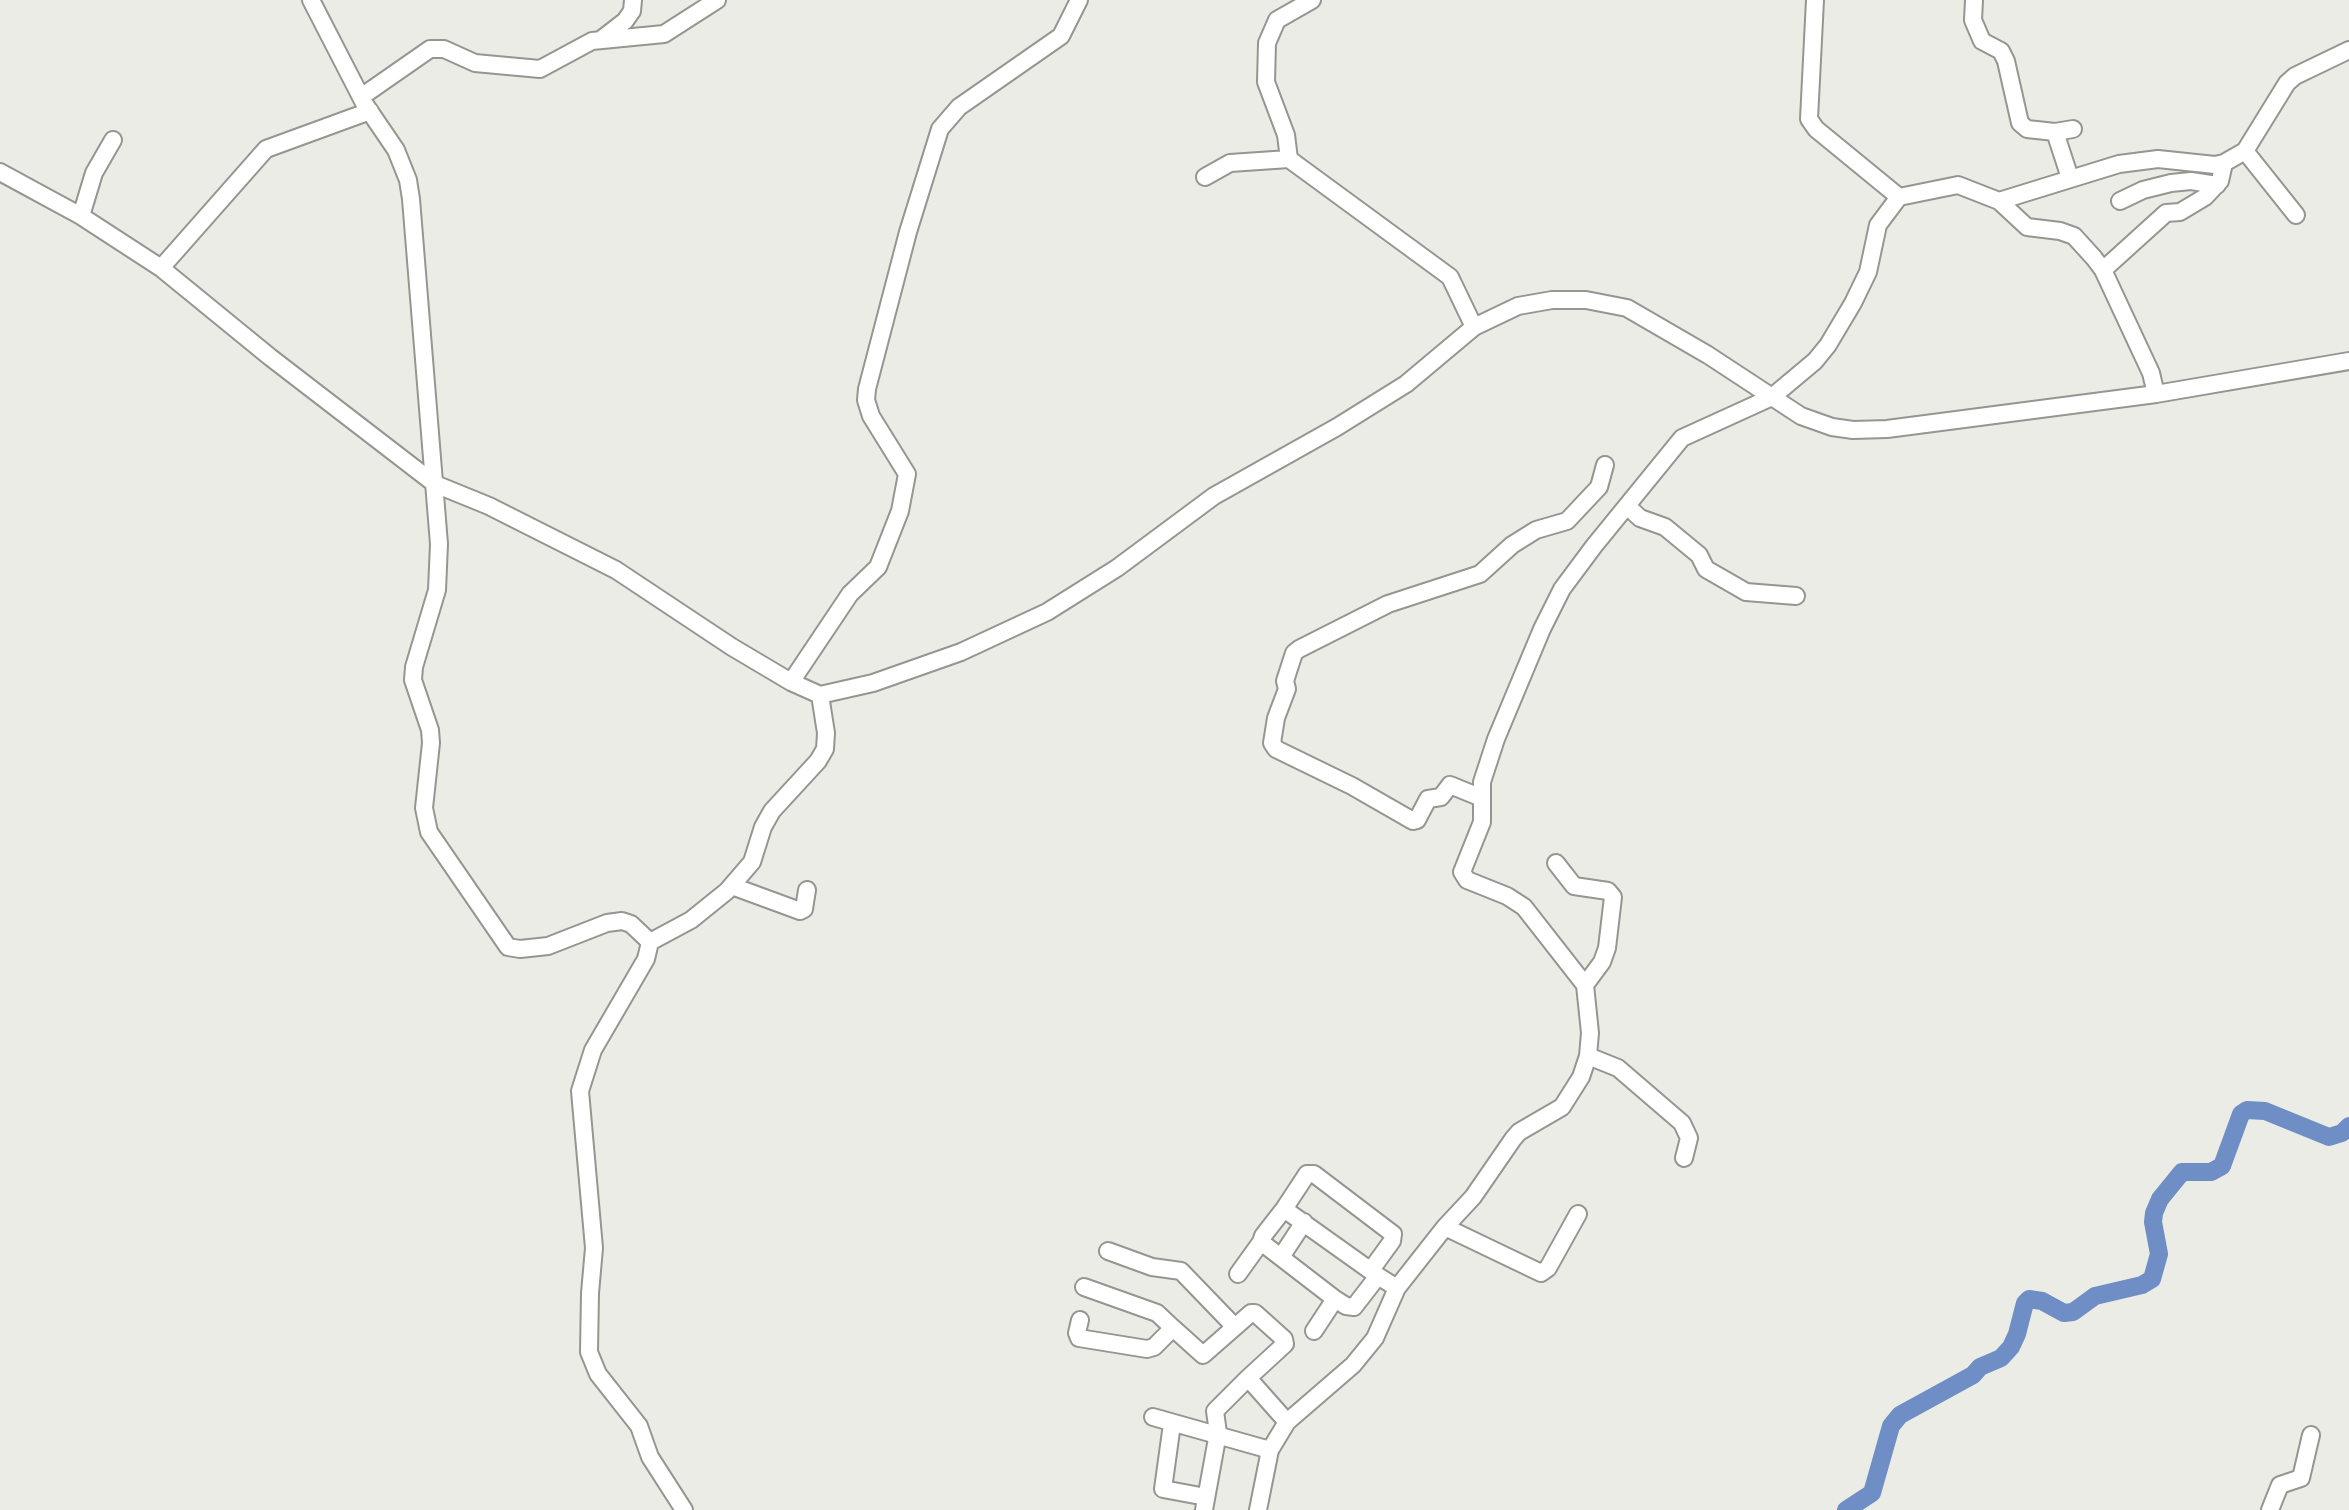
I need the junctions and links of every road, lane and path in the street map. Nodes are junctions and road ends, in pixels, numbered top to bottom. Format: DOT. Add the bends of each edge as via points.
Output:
graph roads {
  1 [pos="311,0"];
  2 [pos="633,0"];
  3 [pos="717,0"];
  4 [pos="1079,0"];
  5 [pos="1312,0"];
  6 [pos="1815,0"];
  7 [pos="1974,0"];
  8 [pos="601,39"];
  9 [pos="2349,50"];
  10 [pos="365,104"];
  11 [pos="2073,129"];
  12 [pos="2055,132"];
  13 [pos="113,140"];
  14 [pos="2245,151"];
  15 [pos="1289,159"];
  16 [pos="2224,163"];
  17 [pos="0,172"];
  18 [pos="1205,177"];
  19 [pos="2070,178"];
  20 [pos="2217,185"];
  21 [pos="1899,197"];
  22 [pos="1999,201"];
  23 [pos="2120,201"];
  24 [pos="2296,215"];
  25 [pos="81,216"];
  26 [pos="161,268"];
  27 [pos="2103,270"];
  28 [pos="1474,327"];
  29 [pos="2349,361"];
  30 [pos="2153,383"];
  31 [pos="1772,397"];
  32 [pos="1605,465"];
  33 [pos="435,484"];
  34 [pos="1627,506"];
  35 [pos="1796,596"];
  36 [pos="791,682"];
  37 [pos="820,695"];
  38 [pos="1482,798"];
  39 [pos="1556,863"];
  40 [pos="732,886"];
  41 [pos="807,890"];
  42 [pos="650,942"];
  43 [pos="1585,985"];
  44 [pos="1588,1056"];
  45 [pos="1684,1158"];
  46 [pos="1284,1209"];
  47 [pos="1578,1214"];
  48 [pos="1304,1222"];
  49 [pos="1445,1227"];
  50 [pos="1261,1242"];
  51 [pos="1108,1251"];
  52 [pos="1281,1257"];
  53 [pos="1375,1273"];
  54 [pos="1238,1274"];
  55 [pos="1084,1287"];
  56 [pos="1397,1288"];
  57 [pos="1335,1299"];
  58 [pos="1080,1320"];
  59 [pos="1235,1327"];
  60 [pos="1173,1328"];
  61 [pos="1314,1331"];
  62 [pos="1248,1378"];
  63 [pos="1153,1417"];
  64 [pos="1287,1422"];
  65 [pos="1172,1424"];
  66 [pos="1218,1433"];
  67 [pos="2311,1435"];
  68 [pos="1270,1450"];
  69 [pos="1205,1503"];
  70 [pos="684,1510"];
  71 [pos="1258,1510"];
  72 [pos="2270,1510"];
  1 -- 10 [label="street"];
  2 -- 8 [label="street" via="625,21"];
  3 -- 8 [label="street" via="664,34"];
  4 -- 36 [label="street" via="1061,36 944,122 908,232 867,389 871,416 907,474 900,511 878,567 850,594"];
  5 -- 15 [label="street" via="1277,20 1267,43 1266,82"];
  6 -- 21 [label="street" via="1809,119"];
  7 -- 12 [label="street" via="1973,20 1982,41 2001,51 2006,61 2020,123 2027,129"];
  8 -- 10 [label="street" via="540,69 475,63 444,49 430,49"];
  9 -- 14 [label="street" via="2287,83"];
  10 -- 26 [label="street" via="261,153"];
  10 -- 33 [label="street" via="396,150 408,180"];
  11 -- 12 [label="street"];
  12 -- 19 [label="street"];
  13 -- 25 [label="street" via="94,173"];
  14 -- 16 [label="street"];
  14 -- 24 [label="street"];
  15 -- 18 [label="street" via="1230,163"];
  15 -- 28 [label="street" via="1450,277"];
  16 -- 19 [label="street" via="2153,160"];
  16 -- 20 [label="street"];
  17 -- 25 [label="street"];
  19 -- 22 [label="street"];
  20 -- 23 [label="street" via="2171,183"];
  20 -- 27 [label="street" via="2198,202 2162,216"];
  21 -- 22 [label="street" via="1958,185"];
  21 -- 31 [label="street" via="1878,225 1868,272 1839,328 1815,361"];
  22 -- 27 [label="street" via="2027,227 2074,236"];
  25 -- 26 [label="street"];
  26 -- 33 [label="street"];
  27 -- 30 [label="street"];
  28 -- 31 [label="street" via="1518,306 1552,300 1611,303 1708,355"];
  28 -- 37 [label="street" via="1406,384 1214,496 1047,612 961,652"];
  29 -- 30 [label="street"];
  30 -- 31 [label="street" via="1916,426 1853,430 1801,416"];
  31 -- 34 [label="street" via="1688,433"];
  32 -- 38 [label="street" via="1599,487 1567,521 1536,530 1480,574 1388,604 1294,653 1276,718 1276,749 1414,822 1428,799 1441,797 1450,785"];
  33 -- 36 [label="street" via="616,570"];
  33 -- 42 [label="street" via="437,590 413,680 430,730 424,808 429,832 508,947 548,946 622,921"];
  34 -- 35 [label="street" via="1640,518 1661,524 1699,555 1706,569 1746,592"];
  34 -- 38 [label="street" via="1555,603 1496,739"];
  36 -- 37 [label="street"];
  37 -- 40 [label="street" via="826,741 822,755 772,811 752,862"];
  38 -- 43 [label="street" via="1482,822 1464,876 1524,907"];
  39 -- 43 [label="street" via="1574,886 1608,891 1613,897 1605,955"];
  40 -- 41 [label="street" via="800,911"];
  40 -- 42 [label="street" via="691,920"];
  42 -- 70 [label="street" via="646,959 593,1050 580,1091 594,1248 589,1352 598,1374 639,1426 650,1457"];
  43 -- 44 [label="street"];
  44 -- 45 [label="street" via="1618,1068 1682,1123 1689,1138"];
  44 -- 49 [label="street" via="1566,1102 1516,1135"];
  46 -- 48 [label="street"];
  46 -- 50 [label="street"];
  46 -- 53 [label="street" via="1305,1176 1314,1174 1393,1234"];
  47 -- 49 [label="street" via="1541,1273"];
  48 -- 52 [label="street"];
  48 -- 53 [label="street"];
  49 -- 56 [label="street"];
  50 -- 52 [label="street"];
  50 -- 54 [label="street"];
  51 -- 59 [label="street" via="1181,1271"];
  52 -- 57 [label="street"];
  53 -- 56 [label="street"];
  53 -- 57 [label="street" via="1354,1307"];
  55 -- 60 [label="street" via="1160,1314"];
  56 -- 64 [label="street" via="1375,1338 1353,1365"];
  57 -- 61 [label="street"];
  58 -- 60 [label="street" via="1079,1338 1147,1349"];
  59 -- 60 [label="street" via="1203,1355"];
  59 -- 62 [label="street" via="1254,1312 1285,1341"];
  62 -- 64 [label="street"];
  62 -- 66 [label="street" via="1215,1411"];
  63 -- 65 [label="street"];
  64 -- 68 [label="street"];
  65 -- 66 [label="street"];
  65 -- 69 [label="street" via="1163,1489"];
  66 -- 68 [label="street"];
  66 -- 69 [label="street"];
  67 -- 72 [label="street" via="2301,1478 2280,1485"];
  68 -- 71 [label="street"];
}
